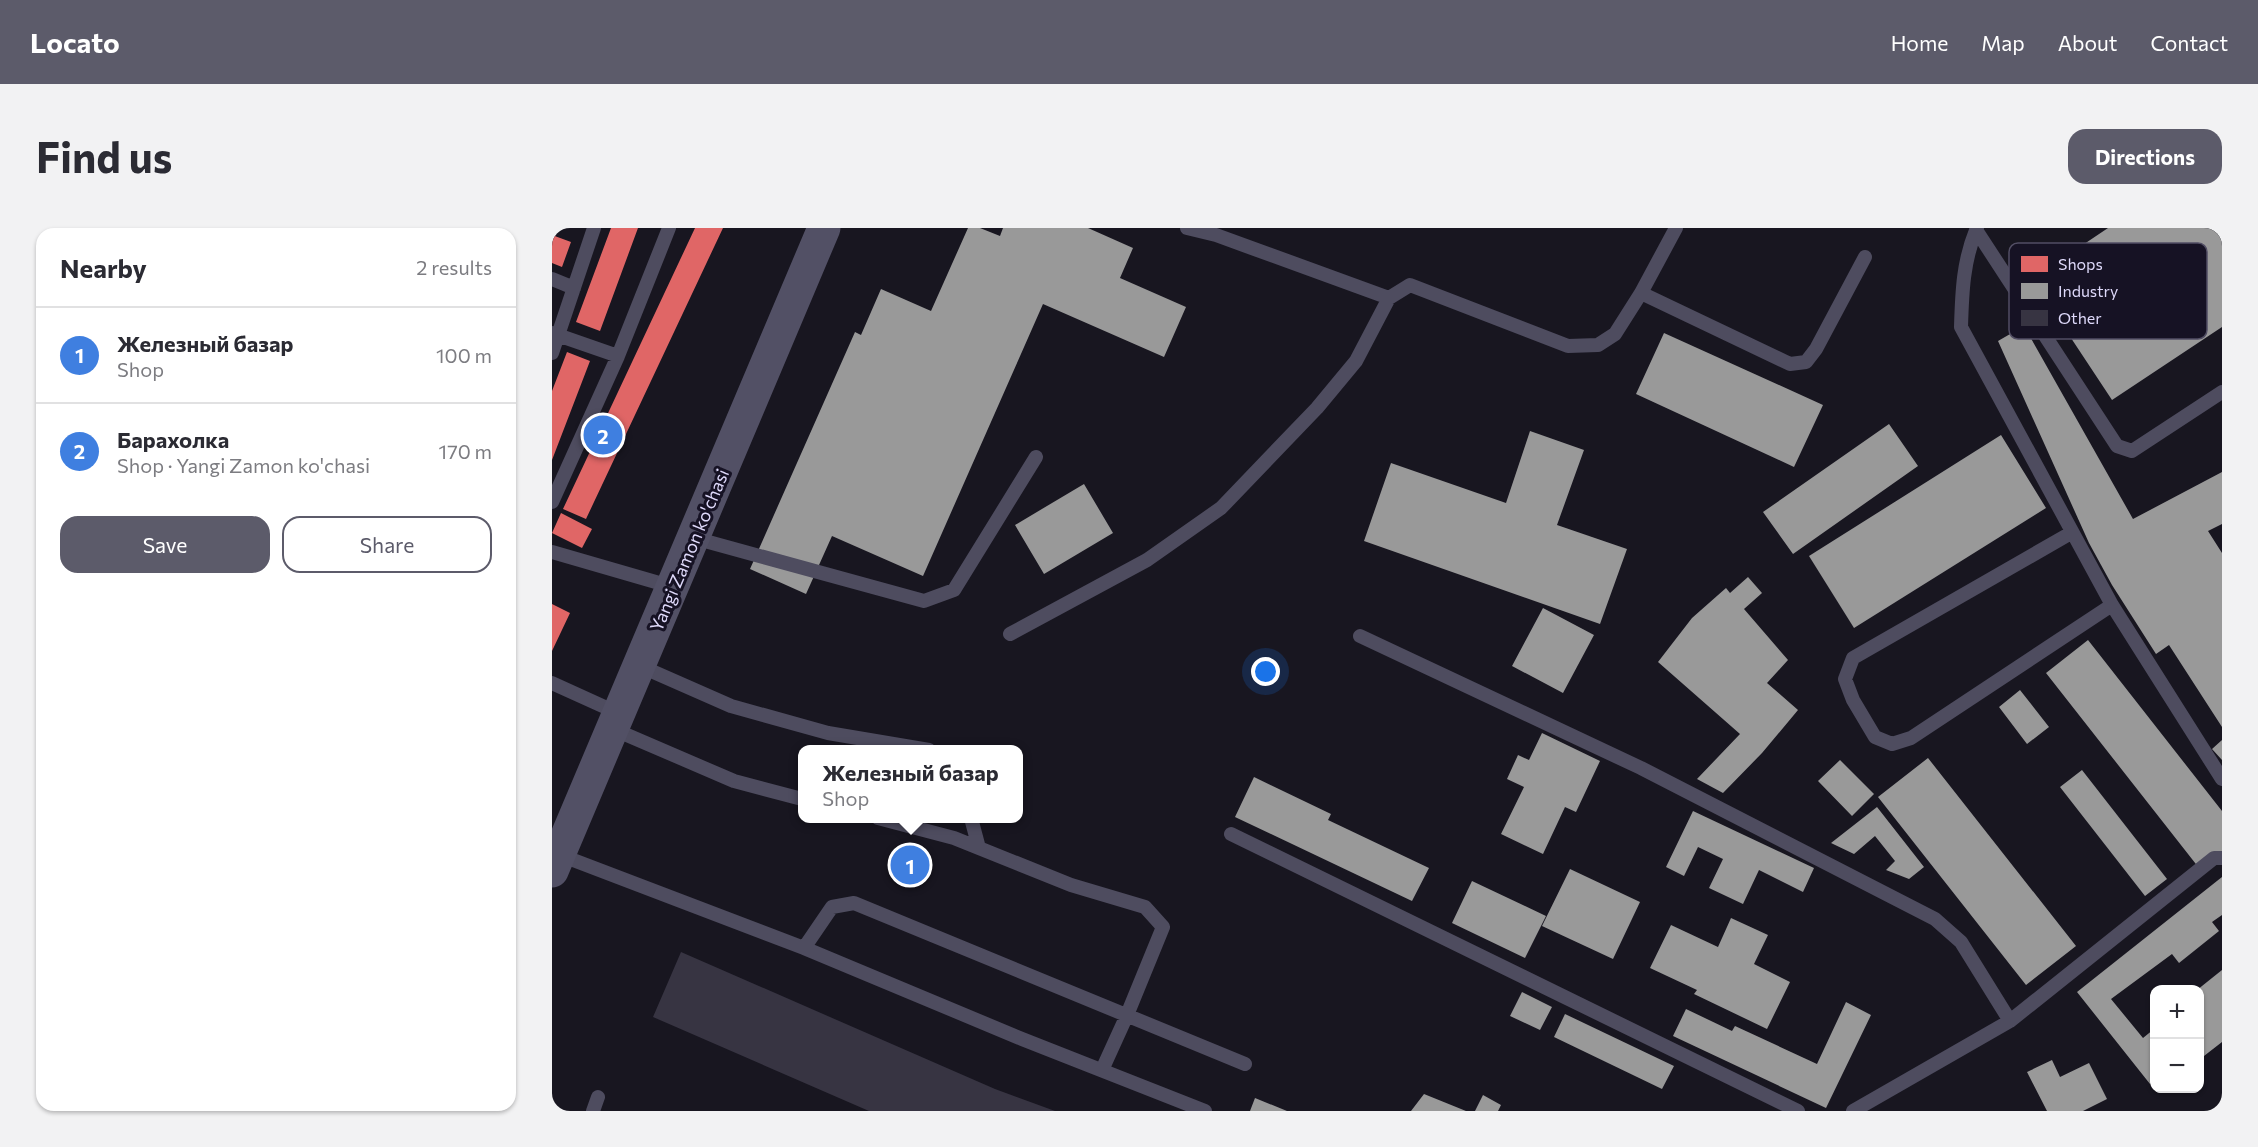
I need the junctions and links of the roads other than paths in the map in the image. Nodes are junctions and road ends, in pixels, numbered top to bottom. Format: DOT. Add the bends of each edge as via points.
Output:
graph roads {
  1 [pos="594,228"];
  2 [pos="669,228"];
  3 [pos="824,228"];
  4 [pos="1186,228"];
  5 [pos="1676,228"];
  6 [pos="1976,229"];
  7 [pos="1218,231"];
  8 [pos="1865,257"];
  9 [pos="552,279"];
  10 [pos="2009,280"];
  11 [pos="574,288"];
  12 [pos="1641,293"];
  13 [pos="1389,298"];
  14 [pos="555,334"];
  15 [pos="2047,339"];
  16 [pos="552,353"];
  17 [pos="618,356"];
  18 [pos="2222,392"];
  19 [pos="1036,457"];
  20 [pos="552,502"];
  21 [pos="2071,533"];
  22 [pos="693,538"];
  23 [pos="552,552"];
  24 [pos="673,587"];
  25 [pos="2112,605"];
  26 [pos="1010,634"];
  27 [pos="1360,636"];
  28 [pos="640,666"];
  29 [pos="552,682"];
  30 [pos="616,722"];
  31 [pos="899,745"];
  32 [pos="2222,779"];
  33 [pos="798,798"];
  34 [pos="894,823"];
  35 [pos="972,823"];
  36 [pos="1231,834"];
  37 [pos="979,848"];
  38 [pos="2222,858"];
  39 [pos="556,863"];
  40 [pos="804,948"];
  41 [pos="1127,1015"];
  42 [pos="2010,1021"];
  43 [pos="1245,1064"];
  44 [pos="1102,1070"];
  45 [pos="598,1097"];
  46 [pos="593,1111"];
  47 [pos="1205,1111"];
  48 [pos="1798,1111"];
  49 [pos="1853,1111"];
  1 -- 11 [label="lane"];
  2 -- 17 [label="lane"];
  3 -- 22 [label="street, Yangi Zamon ko'chasi"];
  4 -- 7 [label="lane"];
  5 -- 12 [label="lane"];
  6 -- 10 [label="lane"];
  6 -- 21 [label="lane" via="1962,281 1961,327"];
  7 -- 13 [label="lane"];
  8 -- 12 [label="lane" via="1806,362 1790,364"];
  9 -- 11 [label="lane"];
  11 -- 14 [label="lane"];
  12 -- 13 [label="lane" via="1615,334 1598,345 1568,346 1410,285"];
  13 -- 26 [label="lane" via="1356,361 1317,408 1221,508 1147,560"];
  14 -- 16 [label="lane"];
  14 -- 17 [label="lane"];
  15 -- 18 [label="lane" via="2117,446 2132,451"];
  17 -- 20 [label="lane"];
  19 -- 22 [label="lane" via="954,590 924,601"];
  21 -- 25 [label="lane"];
  21 -- 25 [label="lane" via="1853,658 1845,679 1852,700 1875,737 1892,744 1911,738"];
  22 -- 24 [label="street, Yangi Zamon ko'chasi"];
  23 -- 24 [label="lane"];
  24 -- 28 [label="street, Yangi Zamon ko'chasi"];
  25 -- 32 [label="lane"];
  27 -- 42 [label="lane" via="1641,768 1935,919 1961,942"];
  28 -- 30 [label="street, Yangi Zamon ko'chasi"];
  28 -- 31 [label="lane" via="731,706 828,733"];
  29 -- 30 [label="lane"];
  30 -- 33 [label="lane" via="734,781"];
  30 -- 39 [label="street, Yangi Zamon ko'chasi"];
  34 -- 37 [label="lane"];
  35 -- 37 [label="lane"];
  36 -- 48 [label="lane"];
  37 -- 41 [label="lane" via="1071,885 1145,907 1163,927"];
  38 -- 42 [label="lane" via="2214,858"];
  39 -- 40 [label="lane"];
  40 -- 41 [label="lane" via="832,907 854,903"];
  40 -- 44 [label="lane"];
  41 -- 43 [label="lane"];
  41 -- 44 [label="lane"];
  42 -- 49 [label="lane"];
  44 -- 47 [label="lane"];
  45 -- 46 [label="lane"];
}
